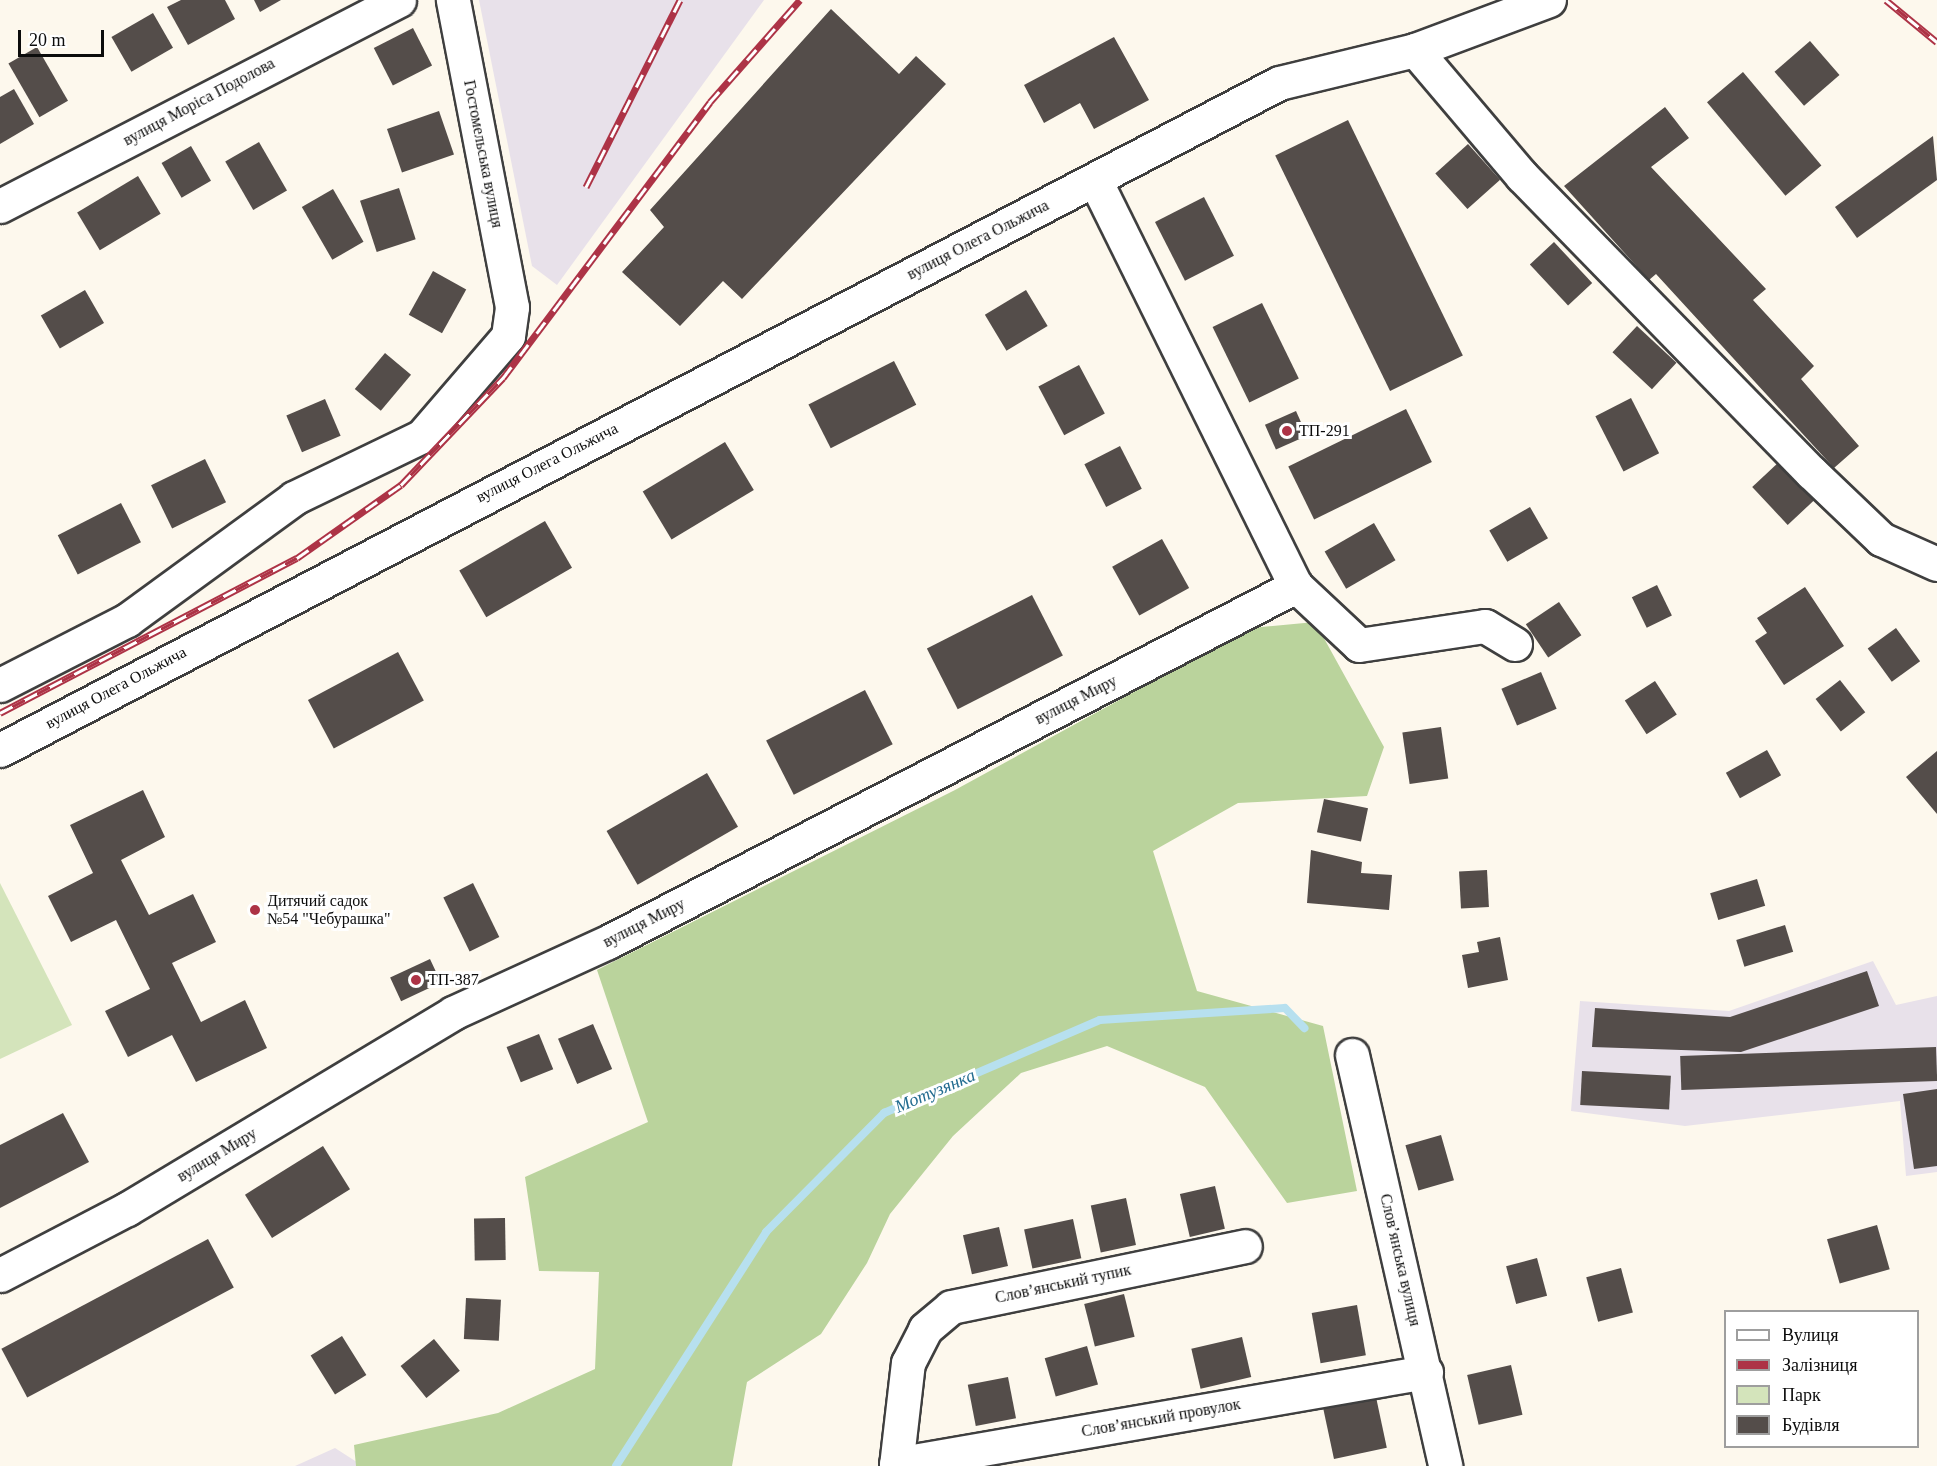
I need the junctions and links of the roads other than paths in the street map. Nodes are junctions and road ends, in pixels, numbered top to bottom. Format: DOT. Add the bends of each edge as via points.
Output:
graph roads {
  1 [pos="399,0"];
  2 [pos="453,0"];
  3 [pos="1549,0"];
  4 [pos="1415,50"];
  5 [pos="1095,180"];
  6 [pos="0,206"];
  7 [pos="1937,564"];
  8 [pos="1296,586"];
  9 [pos="1515,644"];
  10 [pos="0,685"];
  11 [pos="0,750"];
  12 [pos="1352,1055"];
  13 [pos="1245,1246"];
  14 [pos="0,1275"];
  15 [pos="1426,1372"];
  16 [pos="896,1465"];
  17 [pos="1445,1466"];
  1 -- 6 [label="street, вулиця Моріса Подолова"];
  2 -- 10 [label="street, Гостомельська вулиця" via="512,307 508,336 422,436 294,498 127,620"];
  3 -- 4 [label="street, вулиця Олега Ольжича"];
  4 -- 5 [label="street, вулиця Олега Ольжича" via="1279,83"];
  4 -- 7 [label="street" via="1522,176 1795,456 1881,539"];
  5 -- 8 [label="street"];
  5 -- 11 [label="street, вулиця Олега Ольжича"];
  8 -- 9 [label="street" via="1359,645 1485,626"];
  8 -- 14 [label="street, вулиця Миру" via="608,942 453,1013 127,1209"];
  12 -- 15 [label="street, Словʼянська вулиця"];
  13 -- 16 [label="street, Словʼянський тупик" via="951,1307 925,1329 908,1363"];
  15 -- 16 [label="street, Словʼянський провулок"];
  15 -- 17 [label="street, Словʼянська вулиця"];
}
